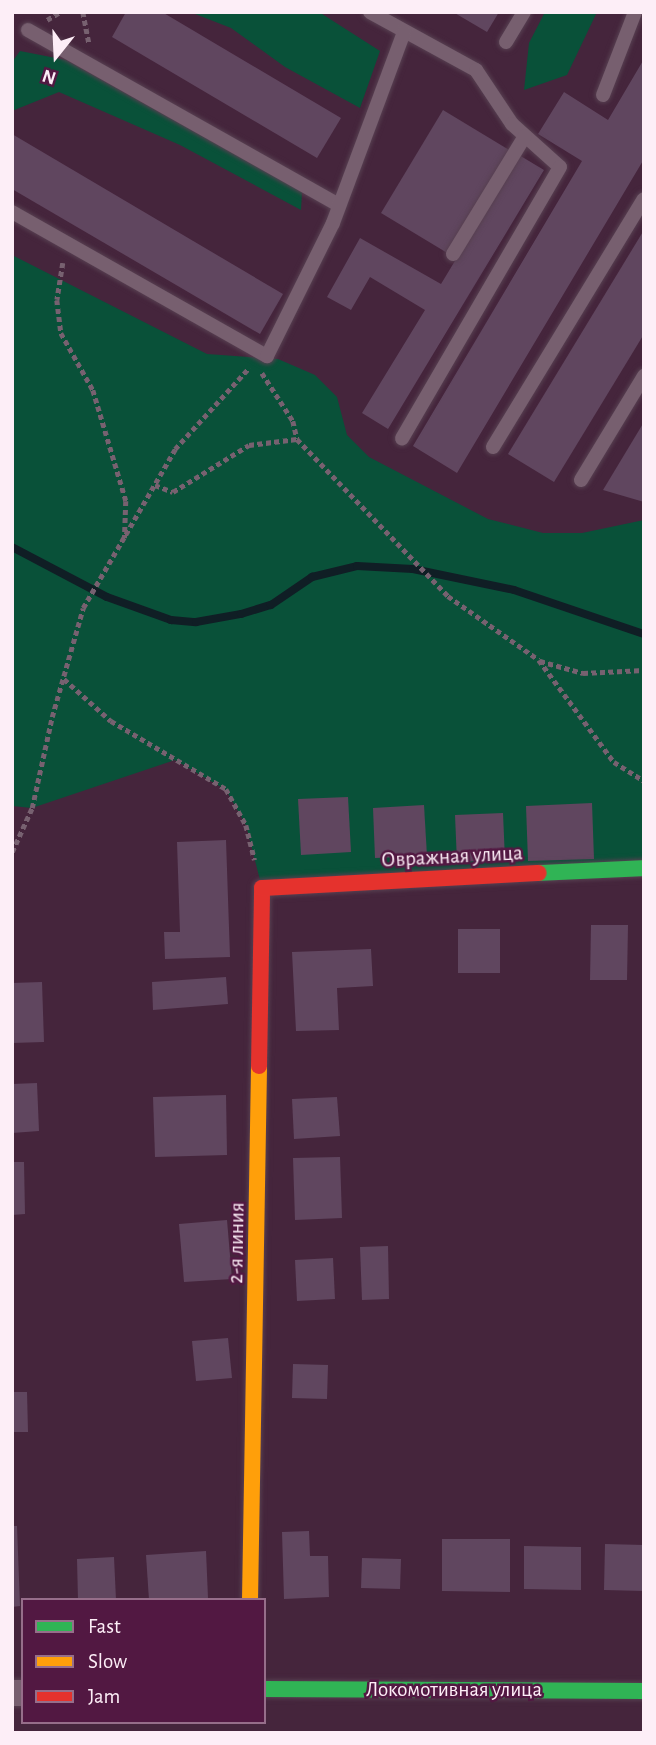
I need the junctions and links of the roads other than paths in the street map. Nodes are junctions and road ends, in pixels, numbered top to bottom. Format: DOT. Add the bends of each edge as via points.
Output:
graph roads {
  1 [pos="370,12"];
  2 [pos="524,12"];
  3 [pos="637,20"];
  4 [pos="28,30"];
  5 [pos="404,32"];
  6 [pos="506,42"];
  7 [pos="603,95"];
  8 [pos="525,136"];
  9 [pos="644,199"];
  10 [pos="338,205"];
  11 [pos="12,212"];
  12 [pos="453,254"];
  13 [pos="644,376"];
  14 [pos="402,438"];
  15 [pos="494,447"];
  16 [pos="581,480"];
  17 [pos="644,868"];
  18 [pos="262,888"];
  19 [pos="250,1598"];
  20 [pos="266,1689"];
  21 [pos="644,1691"];
  1 -- 5 [label="lane"];
  2 -- 6 [label="lane"];
  3 -- 7 [label="lane"];
  4 -- 10 [label="lane"];
  5 -- 8 [label="lane" via="476,70"];
  5 -- 10 [label="lane"];
  8 -- 12 [label="lane"];
  8 -- 14 [label="lane" via="560,167"];
  9 -- 15 [label="lane"];
  10 -- 11 [label="lane" via="263,357"];
  13 -- 16 [label="lane"];
  17 -- 18 [label="street, Овражная улица"];
  18 -- 19 [label="street, 2-я линия"];
  20 -- 21 [label="street, Локомотивная улица"];
}
